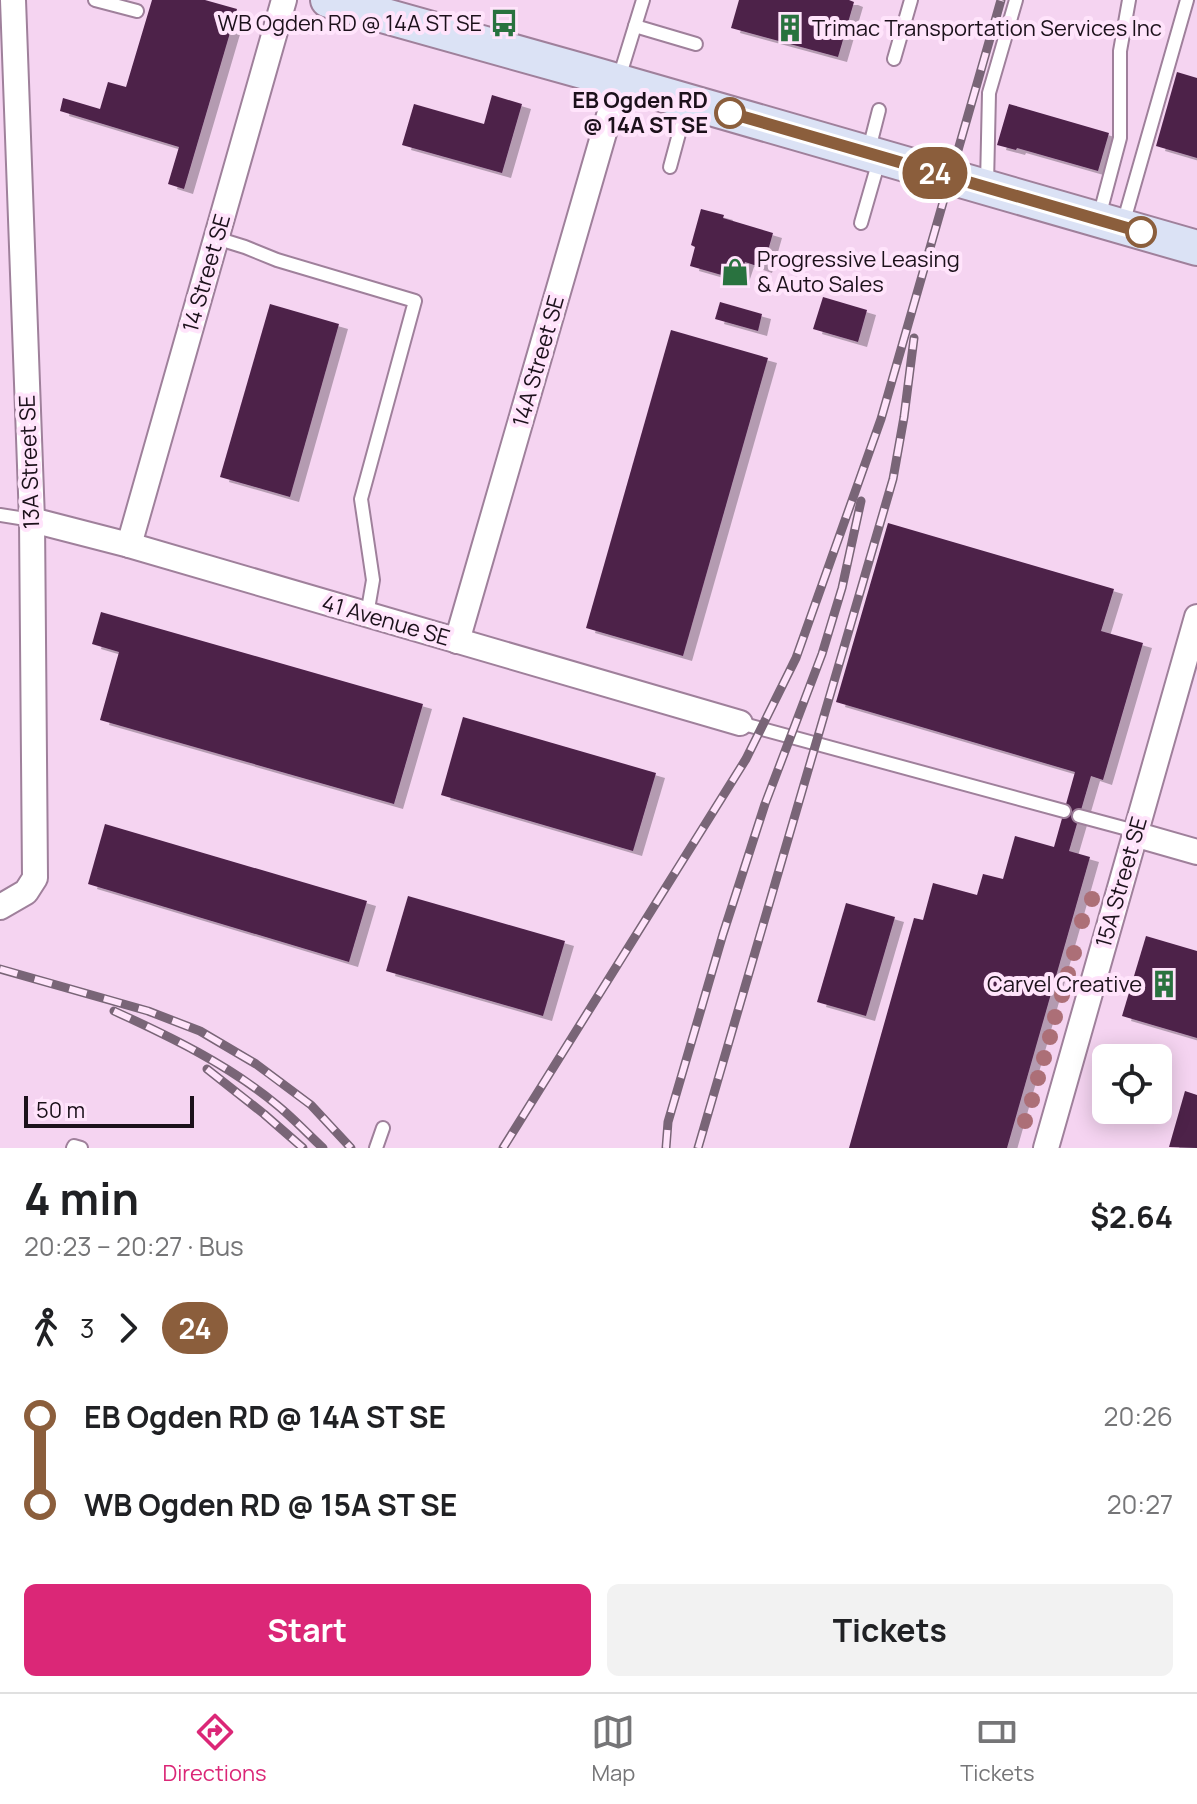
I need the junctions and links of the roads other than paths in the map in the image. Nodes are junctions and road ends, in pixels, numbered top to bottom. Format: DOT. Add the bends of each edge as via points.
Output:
graph roads {
  1 [pos="13,0"];
  2 [pos="95,0"];
  3 [pos="284,0"];
  4 [pos="328,0"];
  5 [pos="643,0"];
  6 [pos="911,0"];
  7 [pos="1016,0"];
  8 [pos="1129,0"];
  9 [pos="1187,0"];
  10 [pos="137,11"];
  11 [pos="635,26"];
  12 [pos="696,44"];
  13 [pos="894,59"];
  14 [pos="7,67"];
  15 [pos="619,81"];
  16 [pos="688,101"];
  17 [pos="879,110"];
  18 [pos="874,155"];
  19 [pos="670,167"];
  20 [pos="987,188"];
  21 [pos="861,223"];
  22 [pos="1110,223"];
  23 [pos="216,238"];
  24 [pos="1197,248"];
  25 [pos="0,515"];
  26 [pos="32,520"];
  27 [pos="129,545"];
  28 [pos="367,615"];
  29 [pos="1197,617"];
  30 [pos="457,641"];
  31 [pos="740,723"];
  32 [pos="1064,811"];
  33 [pos="1079,816"];
  34 [pos="1135,833"];
  35 [pos="1197,852"];
  36 [pos="0,907"];
  37 [pos="383,1128"];
  38 [pos="73,1148"];
  39 [pos="81,1148"];
  40 [pos="376,1148"];
  41 [pos="1046,1148"];
  1 -- 14 [label="street, 13A Street SE"];
  2 -- 10 [label="lane"];
  3 -- 23 [label="street, 14 Street SE"];
  4 -- 15 [label="street"];
  5 -- 11 [label="lane"];
  6 -- 13 [label="lane"];
  7 -- 20 [label="lane" via="989,93"];
  8 -- 22 [label="lane" via="1120,51 1120,138"];
  9 -- 22 [label="lane"];
  11 -- 12 [label="lane"];
  11 -- 15 [label="lane"];
  14 -- 26 [label="street, 13A Street SE"];
  15 -- 16 [label="street"];
  15 -- 30 [label="street, 14A Street SE"];
  16 -- 18 [label="street"];
  16 -- 19 [label="lane"];
  17 -- 18 [label="lane"];
  18 -- 20 [label="street"];
  18 -- 21 [label="lane"];
  20 -- 22 [label="street"];
  22 -- 24 [label="street"];
  23 -- 27 [label="street, 14 Street SE"];
  23 -- 28 [label="lane" via="415,301 361,499 373,580"];
  25 -- 26 [label="lane"];
  26 -- 27 [label="street, 41 Avenue SE"];
  26 -- 36 [label="street, 13A Street SE" via="35,878 26,892"];
  27 -- 28 [label="street, 41 Avenue SE"];
  28 -- 30 [label="street, 41 Avenue SE"];
  29 -- 34 [label="street, 15A Street SE"];
  30 -- 31 [label="street, 41 Avenue SE"];
  31 -- 32 [label="lane"];
  33 -- 34 [label="lane"];
  34 -- 35 [label="street"];
  34 -- 41 [label="street, 15A Street SE"];
  37 -- 40 [label="lane"];
  38 -- 39 [label="lane"];
}
